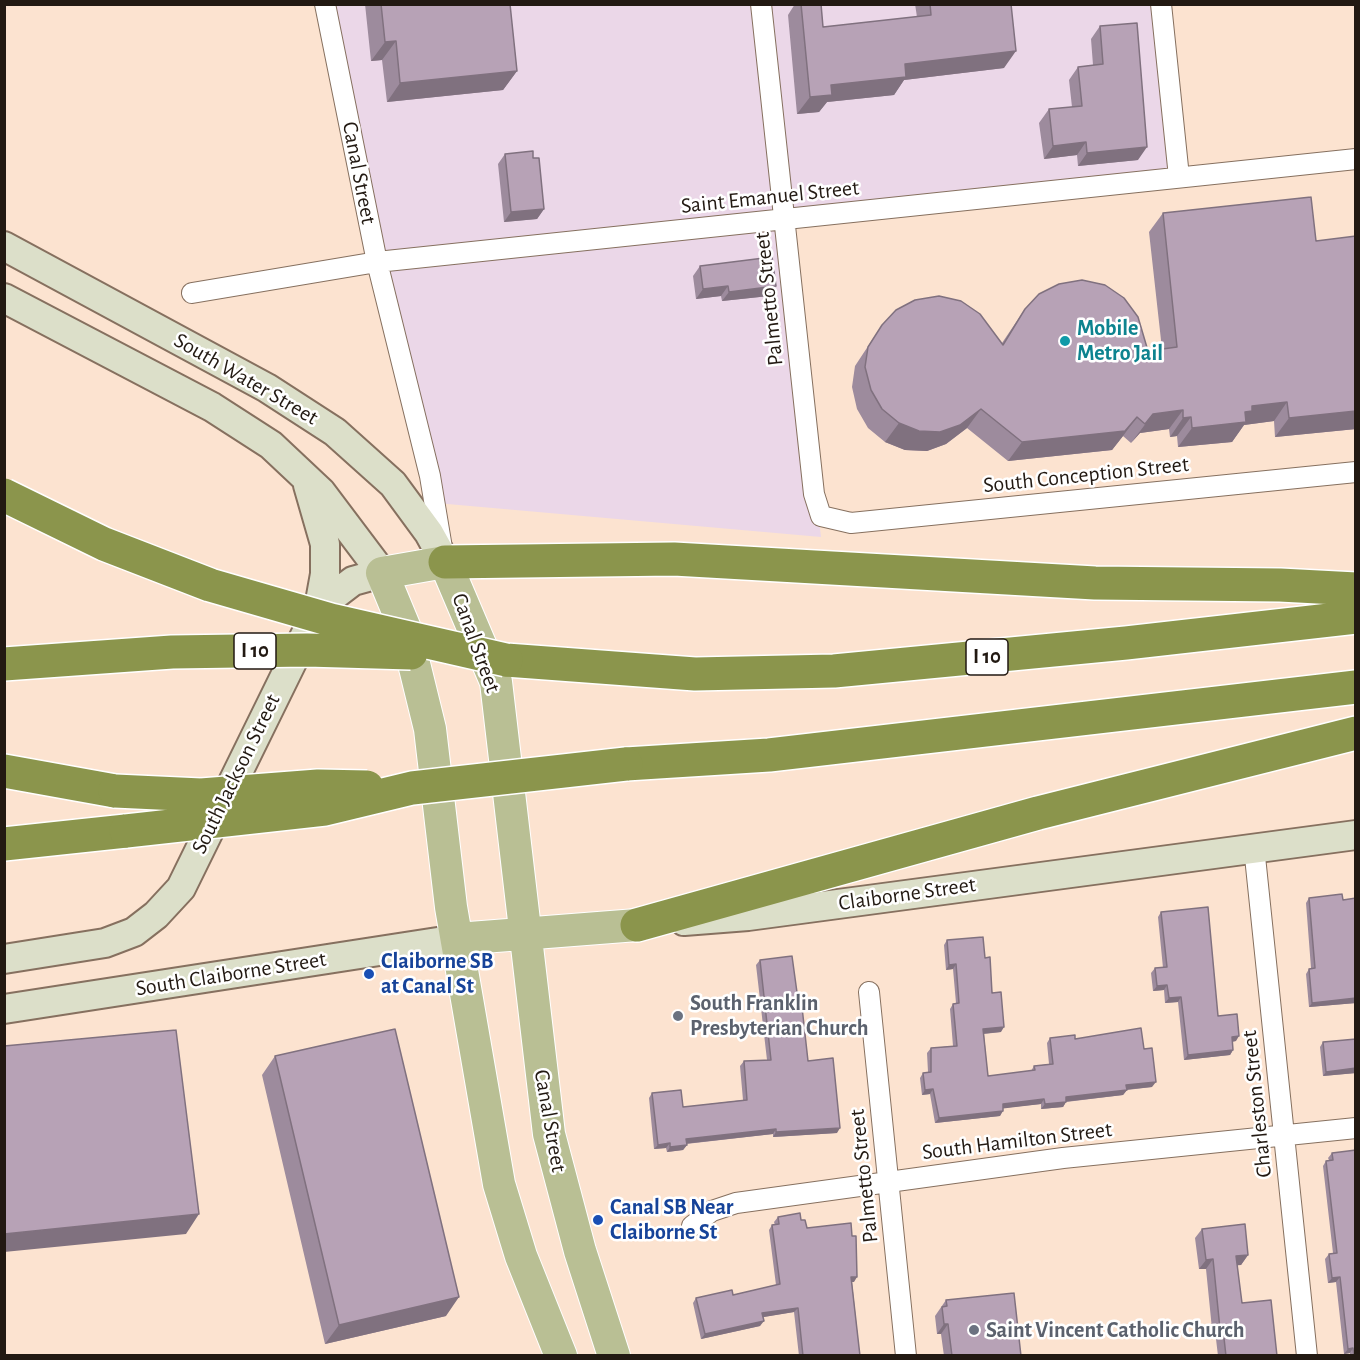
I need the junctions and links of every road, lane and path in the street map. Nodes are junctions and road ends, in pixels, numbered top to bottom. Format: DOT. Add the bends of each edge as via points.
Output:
graph roads {
  1 [pos="325,4"];
  2 [pos="761,4"];
  3 [pos="1161,4"];
  4 [pos="1356,159"];
  5 [pos="1179,177"];
  6 [pos="784,219"];
  7 [pos="4,246"];
  8 [pos="377,262"];
  9 [pos="192,293"];
  10 [pos="4,298"];
  11 [pos="1356,472"];
  12 [pos="304,474"];
  13 [pos="4,495"];
  14 [pos="821,516"];
  15 [pos="445,562"];
  16 [pos="382,573"];
  17 [pos="1356,589"];
  18 [pos="319,607"];
  19 [pos="1356,617"];
  20 [pos="506,660"];
  21 [pos="4,664"];
  22 [pos="1356,687"];
  23 [pos="1356,733"];
  24 [pos="4,771"];
  25 [pos="412,788"];
  26 [pos="1356,835"];
  27 [pos="4,844"];
  28 [pos="1254,847"];
  29 [pos="637,925"];
  30 [pos="524,936"];
  31 [pos="457,939"];
  32 [pos="4,959"];
  33 [pos="869,992"];
  34 [pos="4,1009"];
  35 [pos="1356,1128"];
  36 [pos="1284,1135"];
  37 [pos="888,1182"];
  38 [pos="692,1226"];
  39 [pos="598,1308"];
  40 [pos="561,1356"];
  41 [pos="600,1356"];
  42 [pos="614,1356"];
  43 [pos="906,1356"];
  44 [pos="1307,1356"];
  1 -- 8 [label="street, Canal Street"];
  2 -- 6 [label="street, Palmetto Street"];
  3 -- 5 [label="street"];
  4 -- 5 [label="street, Saint Emanuel Street"];
  5 -- 6 [label="street, Saint Emanuel Street"];
  6 -- 8 [label="street, Saint Emanuel Street"];
  6 -- 14 [label="street, Palmetto Street" via="814,494"];
  7 -- 15 [label="street, South Water Street" via="267,388 335,432 393,484"];
  8 -- 9 [label="street, Saint Emanuel Street"];
  8 -- 15 [label="street, Canal Street" via="430,476"];
  10 -- 12 [label="street, South Water Street" via="233,420 271,445"];
  11 -- 14 [label="street, South Conception Street" via="851,523"];
  12 -- 16 [label="street, South Water Street" via="338,512"];
  12 -- 18 [label="street" via="325,544"];
  13 -- 20 [label="highway, bridge" via="104,544 210,585 320,617"];
  15 -- 16 [label="main road, South Jackson Street"];
  15 -- 17 [label="highway" via="674,559 1095,583"];
  15 -- 30 [label="main road, Canal Street" via="496,682"];
  16 -- 18 [label="street, South Jackson Street" via="353,581"];
  16 -- 31 [label="main road" via="406,631 425,700"];
  18 -- 32 [label="street, South Jackson Street" via="181,888 134,932 105,943"];
  19 -- 20 [label="highway, I 10" via="1115,645 834,671 695,674"];
  20 -- 21 [label="highway, I 10, bridge" via="307,650 172,652"];
  22 -- 25 [label="highway, bridge" via="770,755 626,764"];
  23 -- 29 [label="highway" via="1038,813"];
  24 -- 25 [label="highway, bridge" via="115,791 201,795 318,786"];
  25 -- 27 [label="highway, bridge" via="325,809"];
  26 -- 28 [label="street, Claiborne Street"];
  28 -- 29 [label="street, Claiborne Street" via="748,916"];
  28 -- 36 [label="street, Charleston Street"];
  29 -- 30 [label="main road, Claiborne Street"];
  30 -- 31 [label="main road, Claiborne Street"];
  30 -- 39 [label="main road, Canal Street" via="549,1134"];
  31 -- 34 [label="street, South Claiborne Street"];
  31 -- 40 [label="main road" via="499,1184 521,1256"];
  33 -- 37 [label="street, Palmetto Street"];
  35 -- 36 [label="street, South Hamilton Street"];
  36 -- 37 [label="street, South Hamilton Street" via="1063,1158"];
  36 -- 44 [label="street, Charleston Street"];
  37 -- 38 [label="street, South Hamilton Street" via="736,1203 712,1211"];
  37 -- 43 [label="street, Palmetto Street"];
  39 -- 41 [label="street"];
  39 -- 42 [label="main road, Canal Street"];
}
